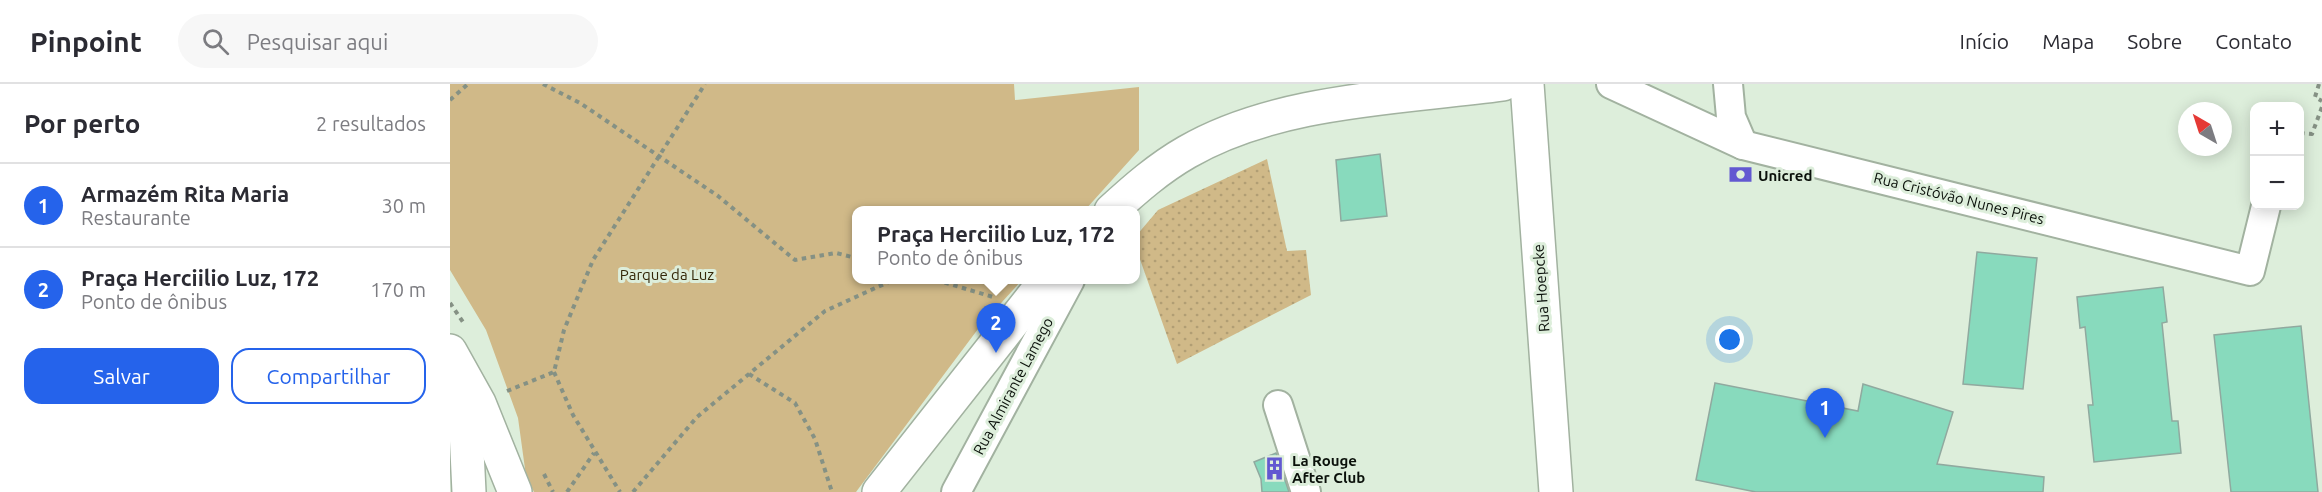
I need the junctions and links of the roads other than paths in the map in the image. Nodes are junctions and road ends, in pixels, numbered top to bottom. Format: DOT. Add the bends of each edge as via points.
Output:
graph roads {
  1 [pos="1503,84"];
  2 [pos="1527,84"];
  3 [pos="1611,84"];
  4 [pos="1728,84"];
  5 [pos="1743,145"];
  6 [pos="1116,206"];
  7 [pos="2265,210"];
  8 [pos="1042,284"];
  9 [pos="1067,284"];
  10 [pos="457,362"];
  11 [pos="1278,405"];
  12 [pos="500,456"];
  13 [pos="469,492"];
  14 [pos="497,492"];
  15 [pos="515,492"];
  16 [pos="879,492"];
  17 [pos="956,492"];
  18 [pos="1306,492"];
  19 [pos="1556,492"];
  1 -- 6 [label="main road" via="1322,107 1243,126 1188,152"];
  2 -- 19 [label="main road, Rua Hoepcke"];
  3 -- 5 [label="street, Rua Cristóvão Nunes Pires"];
  4 -- 5 [label="street" via="1731,117"];
  5 -- 7 [label="street, Rua Cristóvão Nunes Pires" via="2250,271"];
  8 -- 16 [label="main road"];
  9 -- 17 [label="street, Rua Almirante Lamego"];
  10 -- 12 [label="main road"];
  10 -- 13 [label="main road"];
  11 -- 18 [label="street"];
  12 -- 14 [label="main road"];
  12 -- 15 [label="main road"];
}
